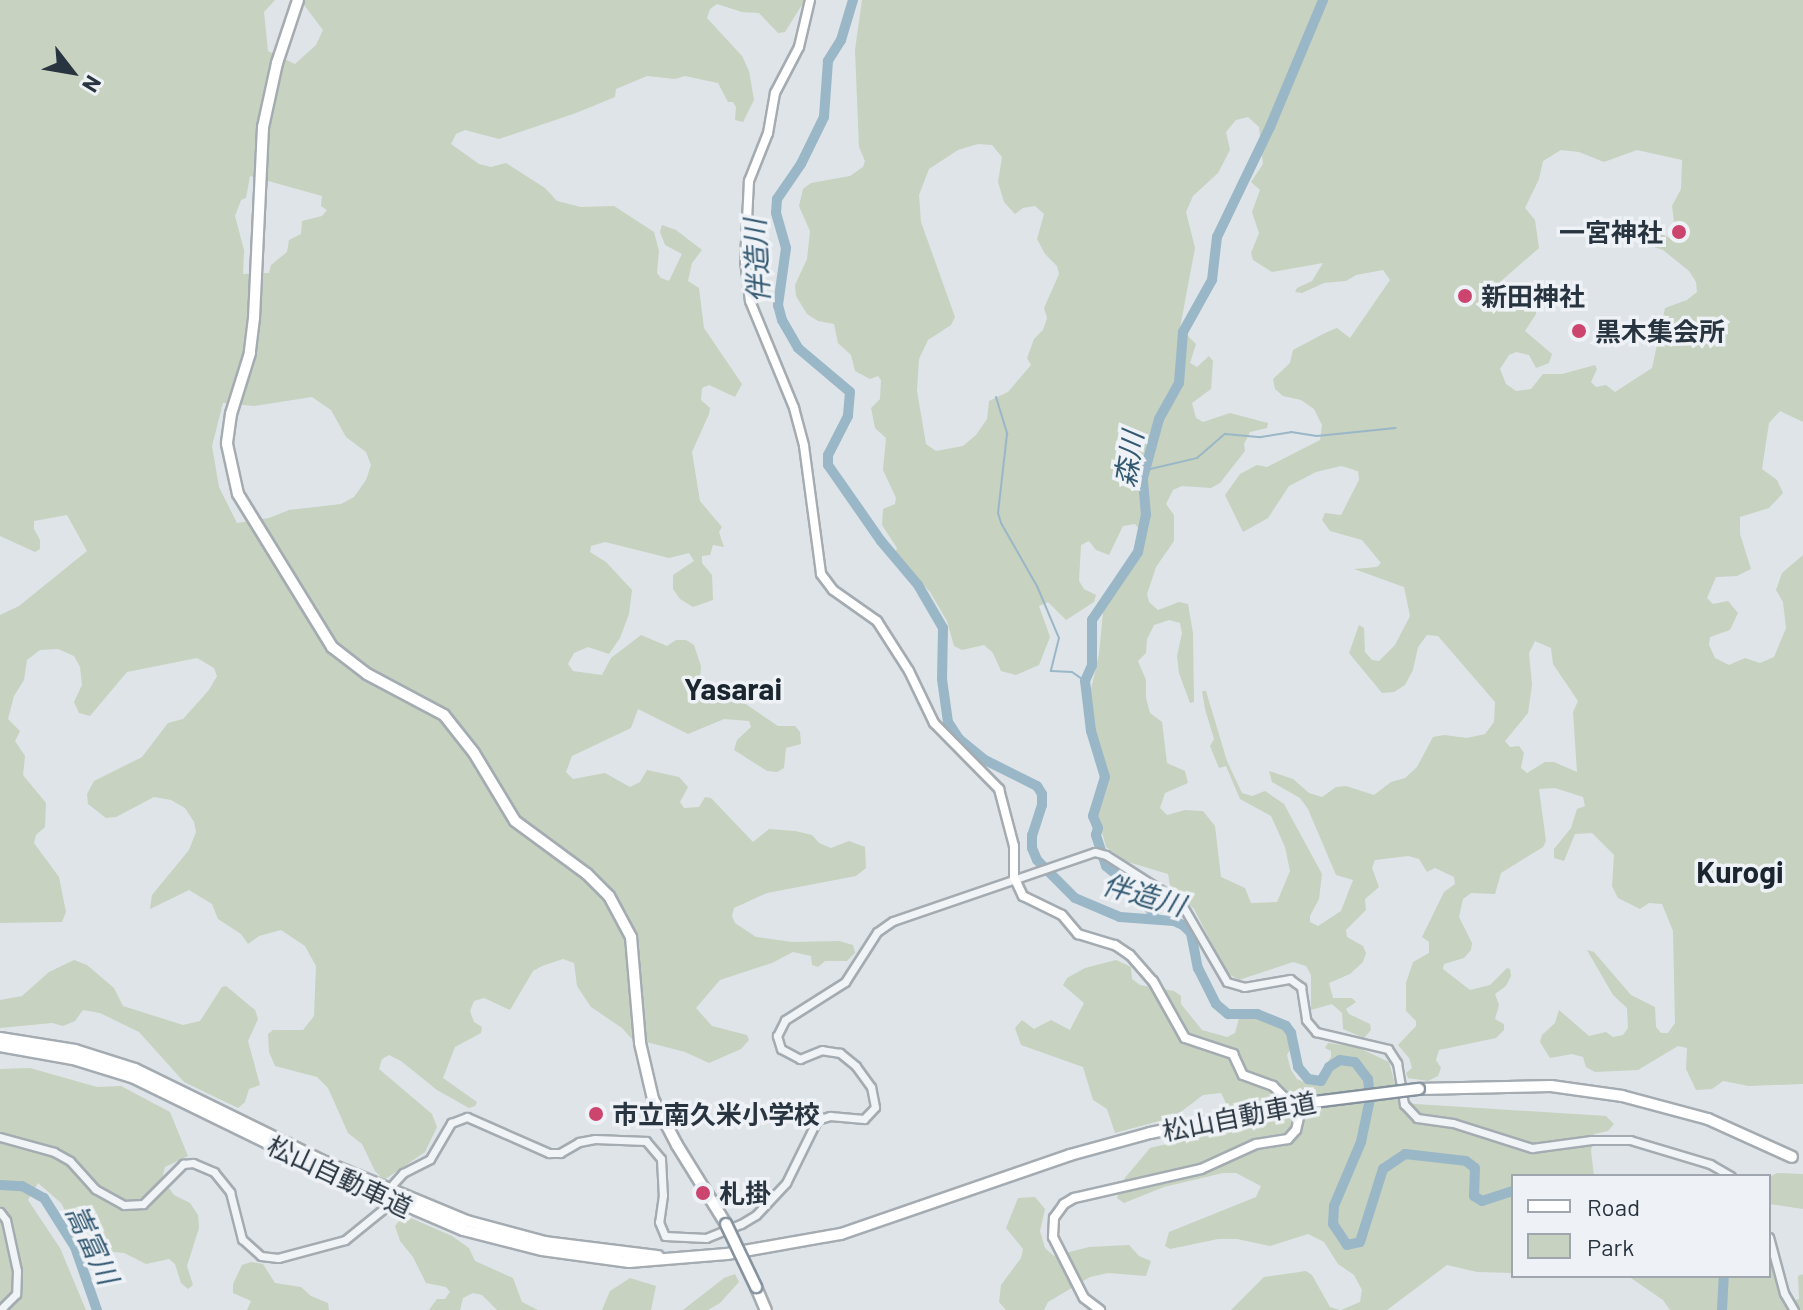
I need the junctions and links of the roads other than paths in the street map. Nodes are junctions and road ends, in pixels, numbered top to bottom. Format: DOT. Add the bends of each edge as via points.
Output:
graph roads {
  1 [pos="298,0"];
  2 [pos="810,0"];
  3 [pos="1014,877"];
  4 [pos="0,1038"];
  5 [pos="0,1046"];
  6 [pos="0,1137"];
  7 [pos="677,1145"];
  8 [pos="660,1155"];
  9 [pos="1792,1157"];
  10 [pos="1728,1174"];
  11 [pos="393,1184"];
  12 [pos="382,1210"];
  13 [pos="0,1212"];
  14 [pos="1771,1244"];
  15 [pos="692,1257"];
  16 [pos="0,1310"];
  17 [pos="766,1310"];
  18 [pos="1100,1310"];
  19 [pos="1794,1310"];
  1 -- 7 [label="highway" via="263,127 254,318 227,444 238,494 332,647 367,674 444,715 515,821 609,896 631,937 640,1043 653,1099"];
  2 -- 3 [label="main road" via="799,47 775,93 768,133 749,181 745,261 750,301 800,433 821,574 833,590 877,621 934,723 996,785 1014,846"];
  3 -- 8 [label="street" via="884,926 845,982 785,1020 777,1036 781,1049 800,1059 822,1050 840,1053 871,1087 875,1107 864,1119 817,1120 794,1172 756,1215 706,1238 665,1236 659,1222"];
  3 -- 10 [label="street" via="1079,855 1106,855 1181,903 1227,982 1244,987 1290,979 1301,987 1306,1020 1316,1032 1388,1049 1397,1063 1404,1104 1417,1118 1453,1123 1532,1148 1630,1140"];
  3 -- 18 [label="main road" via="1023,896 1062,915 1078,934 1130,955 1153,981 1185,1038 1233,1054 1243,1075 1273,1086 1300,1113 1288,1139 1256,1144 1201,1169 1064,1204 1054,1218 1053,1237 1084,1298"];
  4 -- 15 [label="highway, 松山自動車道" via="75,1050 135,1069 383,1189 497,1231 570,1246"];
  5 -- 15 [label="highway, 松山自動車道" via="73,1059 132,1077 364,1189 484,1236 629,1262"];
  6 -- 12 [label="street" via="54,1152 70,1161 95,1189 124,1205 143,1204 183,1164 214,1172 230,1192 242,1239 261,1256 278,1258 345,1240"];
  7 -- 8 [label="street"];
  7 -- 17 [label="highway, bridge" via="726,1224"];
  8 -- 11 [label="street" via="646,1141 595,1139 549,1153 467,1117 451,1123 430,1159"];
  9 -- 15 [label="highway, 松山自動車道, bridge" via="1708,1119 1622,1096 1551,1086 1419,1089 1205,1120 1070,1155 841,1234"];
  13 -- 16 [label="street" via="17,1271 16,1294"];
  14 -- 19 [label="street"];
}
